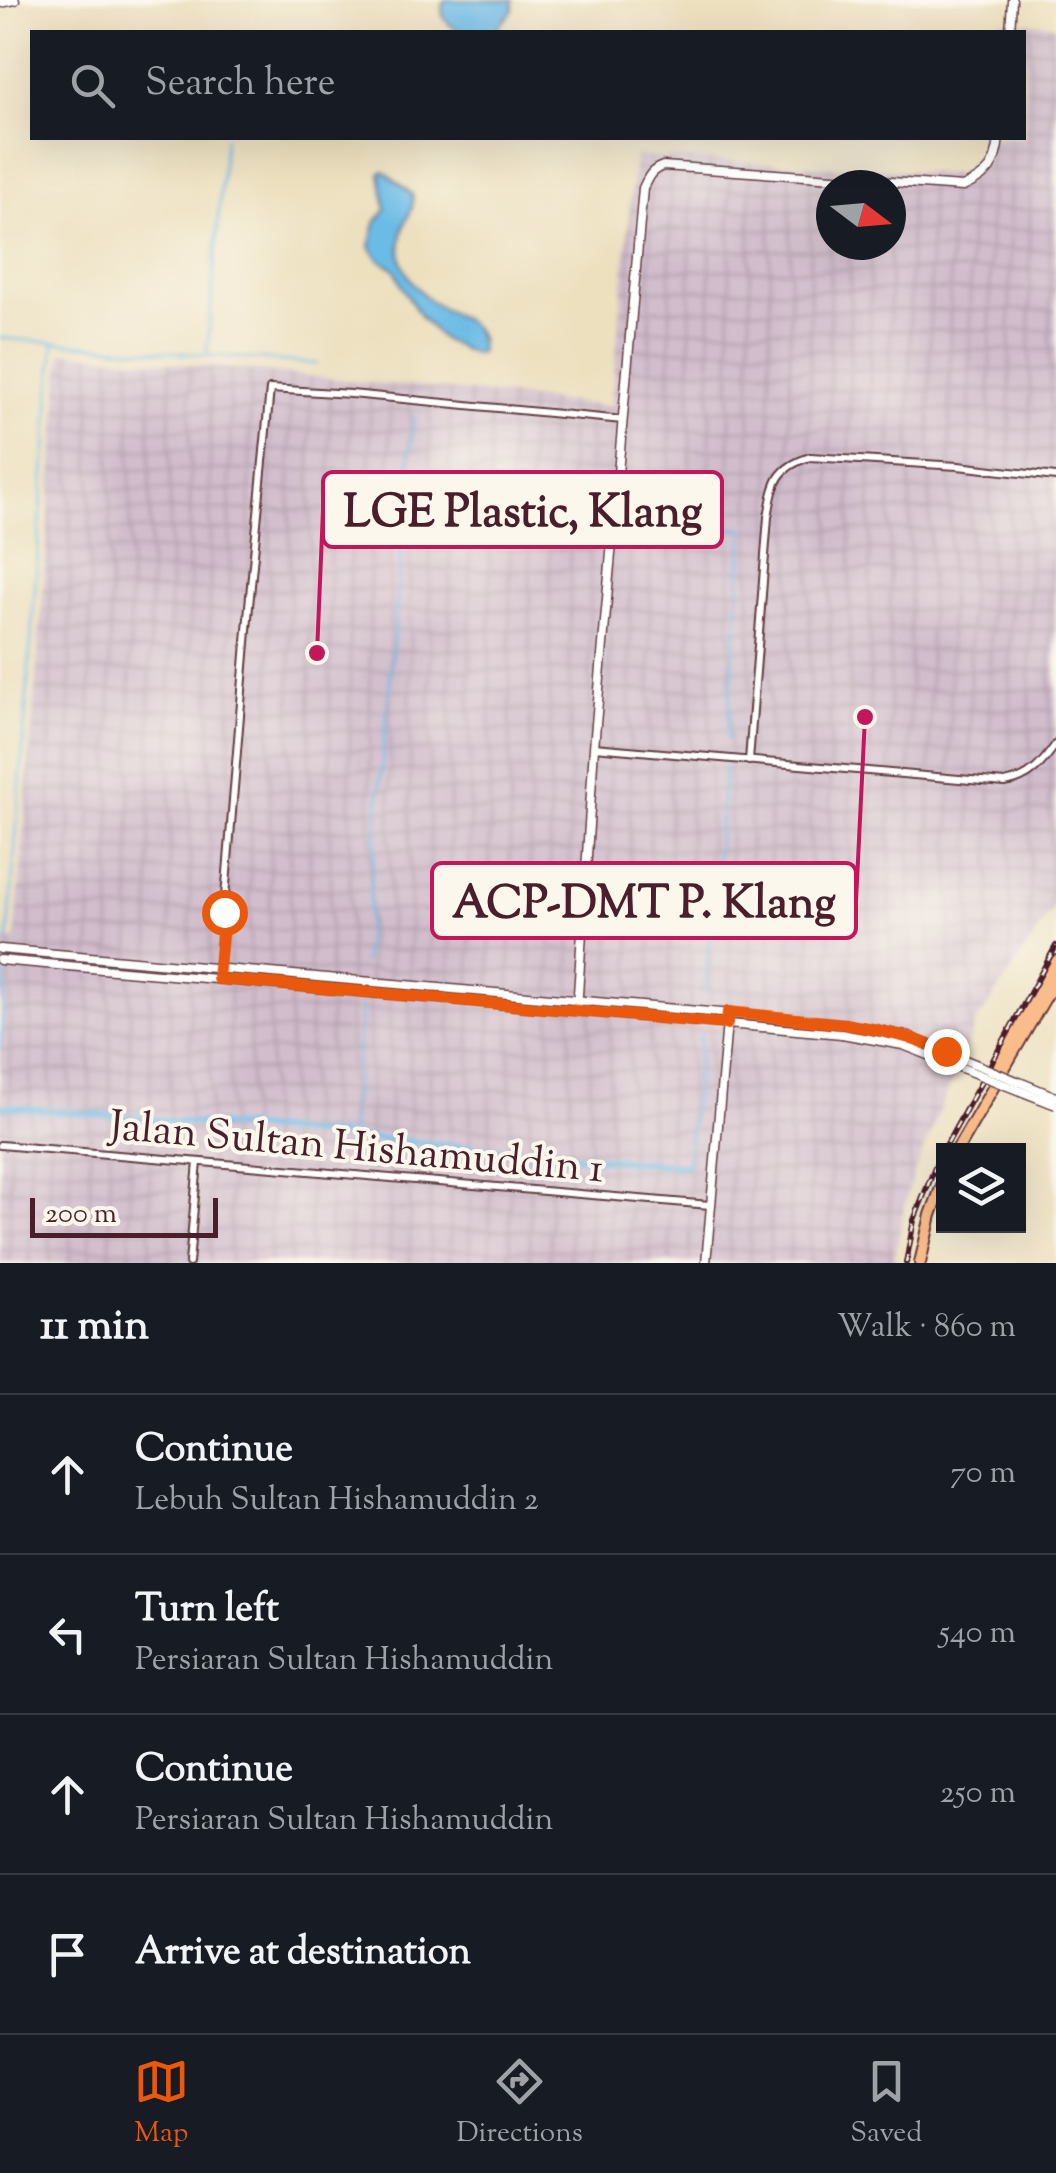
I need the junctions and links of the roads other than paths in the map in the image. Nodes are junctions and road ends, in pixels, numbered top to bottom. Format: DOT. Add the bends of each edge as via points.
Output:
graph roads {
  1 [pos="15,0"];
  2 [pos="1012,0"];
  3 [pos="0,3"];
  4 [pos="1010,30"];
  5 [pos="999,140"];
  6 [pos="623,420"];
  7 [pos="1056,476"];
  8 [pos="1056,744"];
  9 [pos="594,747"];
  10 [pos="748,760"];
  11 [pos="0,950"];
  12 [pos="0,960"];
  13 [pos="1056,960"];
  14 [pos="220,968"];
  15 [pos="218,979"];
  16 [pos="1056,979"];
  17 [pos="578,1000"];
  18 [pos="578,1010"];
  19 [pos="728,1012"];
  20 [pos="727,1024"];
  21 [pos="843,1029"];
  22 [pos="1056,1096"];
  23 [pos="1056,1105"];
  24 [pos="966,1134"];
  25 [pos="961,1143"];
  26 [pos="0,1145"];
  27 [pos="198,1162"];
  28 [pos="936,1202"];
  29 [pos="710,1206"];
  30 [pos="188,1263"];
  31 [pos="706,1263"];
  32 [pos="920,1263"];
  1 -- 3 [label="street"];
  2 -- 4 [label="street"];
  5 -- 6 [label="street" via="994,164 963,188 654,169 644,188"];
  6 -- 9 [label="street"];
  6 -- 14 [label="street" via="270,389"];
  7 -- 10 [label="street" via="810,457 793,462 774,486 768,517"];
  8 -- 10 [label="street" via="1030,775 1006,783"];
  9 -- 10 [label="street"];
  9 -- 17 [label="street"];
  11 -- 14 [label="street"];
  12 -- 15 [label="street"];
  13 -- 24 [label="main road"];
  14 -- 15 [label="street"];
  14 -- 17 [label="street"];
  15 -- 18 [label="street"];
  16 -- 24 [label="main road"];
  17 -- 18 [label="street"];
  17 -- 19 [label="street"];
  18 -- 20 [label="street"];
  19 -- 20 [label="street"];
  19 -- 21 [label="street"];
  20 -- 21 [label="street"];
  20 -- 29 [label="street"];
  21 -- 22 [label="street, bridge" via="910,1038"];
  21 -- 23 [label="street, bridge" via="903,1045"];
  24 -- 25 [label="main road"];
  26 -- 27 [label="street, Jalan Sultan Hishamuddin 1"];
  27 -- 29 [label="street, Jalan Sultan Hishamuddin 1"];
  27 -- 30 [label="street"];
  28 -- 32 [label="main road"];
  29 -- 31 [label="street"];
}
